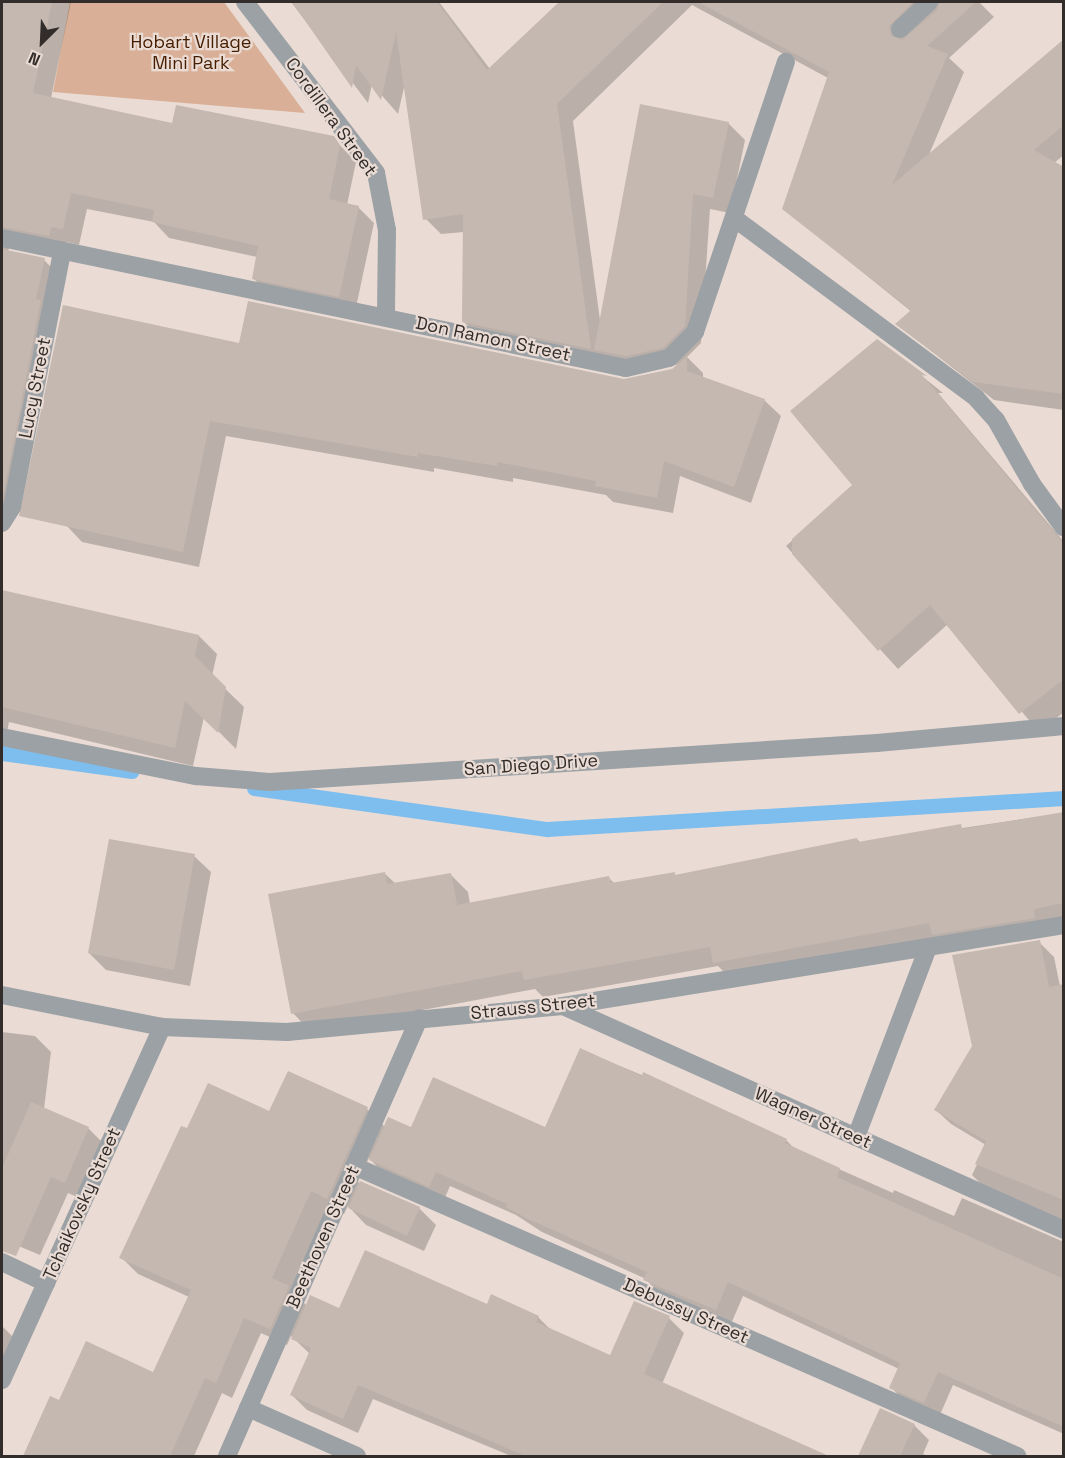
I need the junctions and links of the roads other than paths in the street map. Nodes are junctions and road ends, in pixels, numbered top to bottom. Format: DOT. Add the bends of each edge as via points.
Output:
graph roads {
  1 [pos="245,2"];
  2 [pos="929,2"];
  3 [pos="900,29"];
  4 [pos="786,62"];
  5 [pos="734,218"];
  6 [pos="2,238"];
  7 [pos="62,251"];
  8 [pos="386,317"];
  9 [pos="2,522"];
  10 [pos="1064,528"];
  11 [pos="1064,726"];
  12 [pos="2,736"];
  13 [pos="1064,925"];
  14 [pos="928,947"];
  15 [pos="2,995"];
  16 [pos="563,1005"];
  17 [pos="419,1018"];
  18 [pos="162,1027"];
  19 [pos="856,1137"];
  20 [pos="354,1166"];
  21 [pos="1064,1230"];
  22 [pos="2,1262"];
  23 [pos="46,1283"];
  24 [pos="2,1380"];
  25 [pos="248,1408"];
  26 [pos="227,1456"];
  27 [pos="357,1456"];
  28 [pos="1017,1456"];
  1 -- 8 [label="street, Cordillera Street" via="376,173 387,230"];
  2 -- 3 [label="street"];
  4 -- 5 [label="street, Don Ramon Street"];
  5 -- 8 [label="street, Don Ramon Street" via="695,333 669,358 626,368"];
  5 -- 10 [label="street" via="976,398 996,420 1032,484"];
  6 -- 7 [label="street, Don Ramon Street"];
  7 -- 8 [label="street, Don Ramon Street"];
  7 -- 9 [label="street, Lucy Street" via="12,507"];
  11 -- 12 [label="street, San Diego Drive" via="270,782 196,776"];
  13 -- 14 [label="street, Strauss Street"];
  14 -- 16 [label="street, Strauss Street"];
  14 -- 19 [label="street"];
  15 -- 18 [label="street, Strauss Street"];
  16 -- 17 [label="street, Strauss Street"];
  16 -- 19 [label="street, Wagner Street"];
  17 -- 18 [label="street, Strauss Street" via="287,1032"];
  17 -- 20 [label="street, Beethoven Street"];
  18 -- 23 [label="street, Tchaikovsky Street"];
  19 -- 21 [label="street, Wagner Street"];
  20 -- 25 [label="street, Beethoven Street"];
  20 -- 28 [label="street, Debussy Street"];
  22 -- 23 [label="street"];
  23 -- 24 [label="street, Tchaikovsky Street"];
  25 -- 26 [label="street, Beethoven Street"];
  25 -- 27 [label="street"];
}
